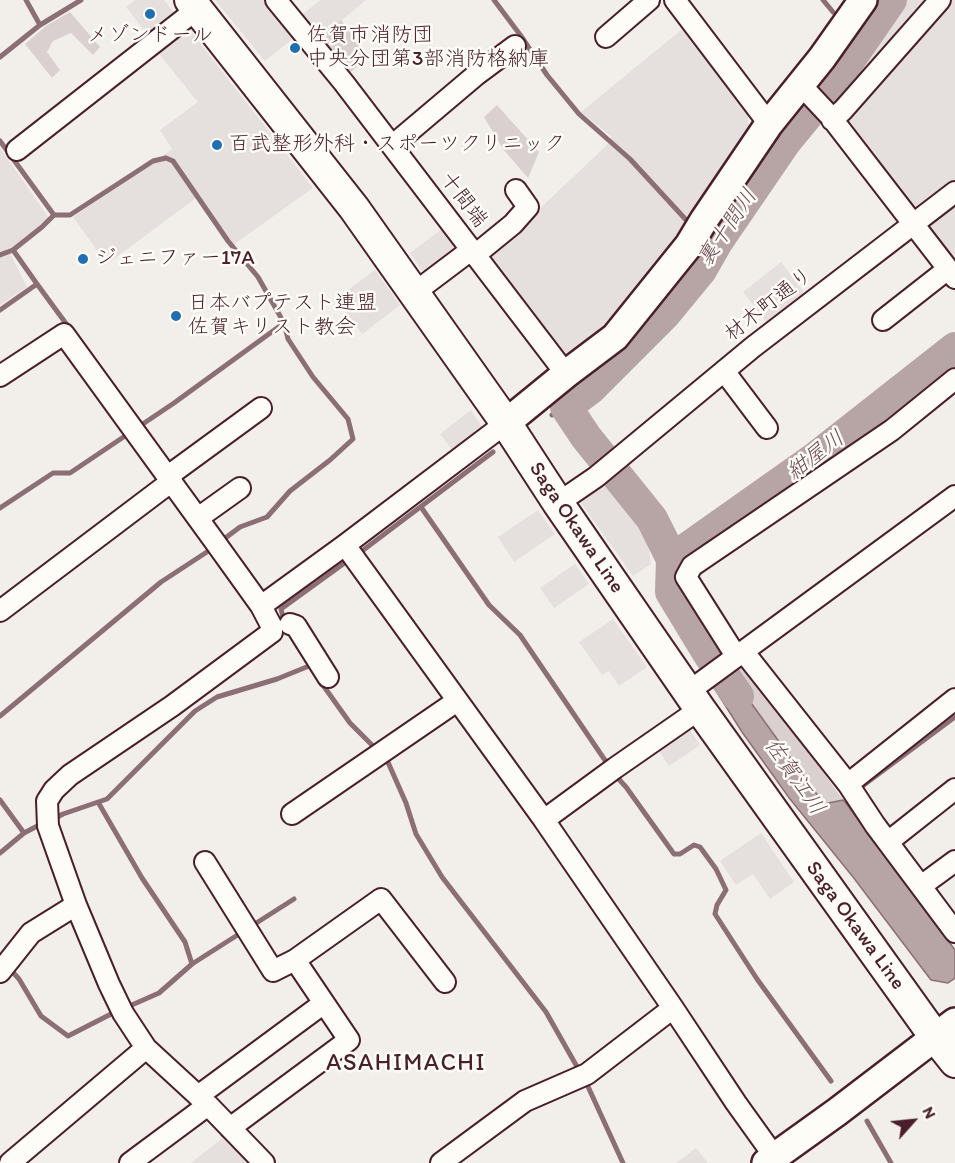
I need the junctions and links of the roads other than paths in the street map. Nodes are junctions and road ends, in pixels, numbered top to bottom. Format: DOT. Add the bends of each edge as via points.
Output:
graph roads {
  1 [pos="276,0"];
  2 [pos="649,0"];
  3 [pos="675,0"];
  4 [pos="863,0"];
  5 [pos="940,0"];
  6 [pos="193,4"];
  7 [pos="606,37"];
  8 [pos="516,46"];
  9 [pos="802,86"];
  10 [pos="831,118"];
  11 [pos="769,124"];
  12 [pos="392,146"];
  13 [pos="17,150"];
  14 [pos="516,190"];
  15 [pos="955,192"];
  16 [pos="912,224"];
  17 [pos="473,252"];
  18 [pos="951,274"];
  19 [pos="423,286"];
  20 [pos="883,320"];
  21 [pos="724,371"];
  22 [pos="566,374"];
  23 [pos="0,376"];
  24 [pos="955,379"];
  25 [pos="261,408"];
  26 [pos="506,423"];
  27 [pos="767,428"];
  28 [pos="170,478"];
  29 [pos="240,488"];
  30 [pos="955,496"];
  31 [pos="558,503"];
  32 [pos="198,518"];
  33 [pos="351,553"];
  34 [pos="261,606"];
  35 [pos="0,611"];
  36 [pos="291,624"];
  37 [pos="737,655"];
  38 [pos="328,677"];
  39 [pos="700,692"];
  40 [pos="955,699"];
  41 [pos="457,701"];
  42 [pos="955,789"];
  43 [pos="852,791"];
  44 [pos="292,814"];
  45 [pos="544,820"];
  46 [pos="888,842"];
  47 [pos="955,861"];
  48 [pos="205,862"];
  49 [pos="921,886"];
  50 [pos="76,905"];
  51 [pos="955,933"];
  52 [pos="295,960"];
  53 [pos="4,967"];
  54 [pos="445,982"];
  55 [pos="324,1003"];
  56 [pos="673,1008"];
  57 [pos="947,1027"];
  58 [pos="146,1048"];
  59 [pos="955,1062"];
  60 [pos="203,1101"];
  61 [pos="230,1128"];
  62 [pos="773,1161"];
  63 [pos="10,1163"];
  64 [pos="130,1163"];
  65 [pos="264,1163"];
  66 [pos="441,1163"];
  1 -- 12 [label="street, 十間端"];
  2 -- 7 [label="street"];
  3 -- 11 [label="street"];
  4 -- 9 [label="street"];
  5 -- 10 [label="street" via="843,110"];
  6 -- 13 [label="street"];
  6 -- 19 [label="main road, Saga Okawa Line" via="354,208"];
  8 -- 12 [label="street"];
  9 -- 10 [label="street"];
  9 -- 11 [label="street"];
  10 -- 16 [label="street"];
  11 -- 22 [label="street" via="689,245 615,337"];
  12 -- 17 [label="street, 十間端"];
  14 -- 17 [label="street" via="528,207 513,224"];
  15 -- 16 [label="street, 材木町通り"];
  16 -- 18 [label="street"];
  16 -- 21 [label="street, 材木町通り"];
  17 -- 19 [label="street"];
  17 -- 22 [label="street, 十間端"];
  18 -- 20 [label="street"];
  19 -- 26 [label="main road, Saga Okawa Line"];
  21 -- 27 [label="street"];
  21 -- 31 [label="street, 材木町通り" via="596,477"];
  22 -- 26 [label="street"];
  23 -- 28 [label="street" via="64,334"];
  24 -- 37 [label="street" via="892,430 692,566 686,577"];
  25 -- 28 [label="street"];
  26 -- 31 [label="main road, Saga Okawa Line"];
  26 -- 33 [label="street"];
  28 -- 32 [label="street"];
  28 -- 35 [label="street"];
  29 -- 32 [label="street"];
  30 -- 37 [label="street"];
  31 -- 39 [label="main road, Saga Okawa Line"];
  32 -- 34 [label="street"];
  33 -- 34 [label="street"];
  33 -- 41 [label="street"];
  34 -- 50 [label="street" via="272,632 54,789 47,801 48,822"];
  36 -- 38 [label="street"];
  37 -- 39 [label="street"];
  37 -- 43 [label="street"];
  39 -- 45 [label="street" via="611,771"];
  39 -- 57 [label="main road, Saga Okawa Line"];
  40 -- 43 [label="street"];
  41 -- 44 [label="street"];
  41 -- 45 [label="street"];
  42 -- 46 [label="street"];
  43 -- 46 [label="street"];
  45 -- 56 [label="street"];
  46 -- 49 [label="street"];
  47 -- 49 [label="street"];
  48 -- 52 [label="street" via="273,970"];
  49 -- 51 [label="street"];
  50 -- 53 [label="street" via="31,933"];
  50 -- 58 [label="street" via="120,1009"];
  52 -- 54 [label="street" via="381,899"];
  52 -- 55 [label="street"];
  55 -- 60 [label="street"];
  55 -- 61 [label="street" via="349,1040"];
  56 -- 62 [label="street"];
  56 -- 66 [label="street" via="583,1076 525,1101"];
  57 -- 59 [label="main road, Saga Okawa Line"];
  57 -- 62 [label="street"];
  58 -- 60 [label="street"];
  58 -- 63 [label="street"];
  60 -- 61 [label="street"];
  60 -- 64 [label="street"];
  61 -- 65 [label="street"];
}
